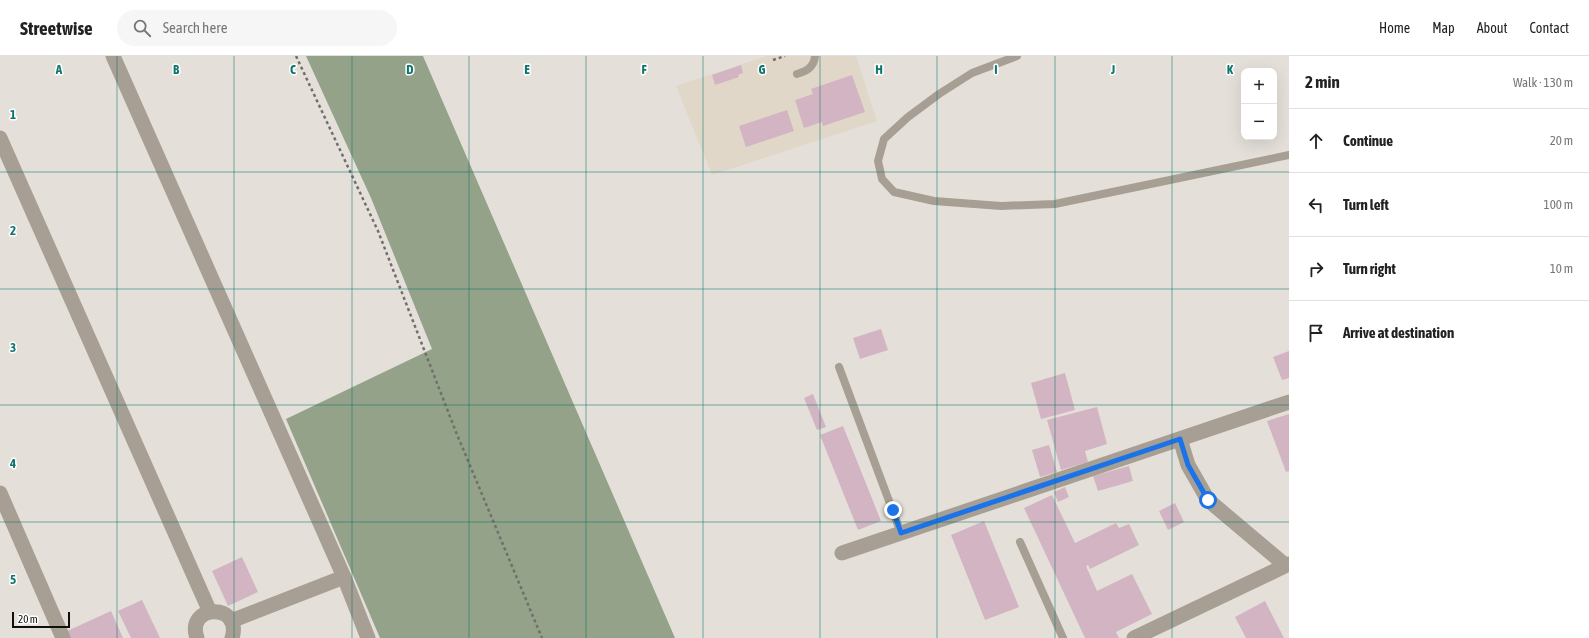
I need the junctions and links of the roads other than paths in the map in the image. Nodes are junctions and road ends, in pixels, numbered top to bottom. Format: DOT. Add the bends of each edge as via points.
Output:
graph roads {
  1 [pos="113,56"];
  2 [pos="815,56"];
  3 [pos="1018,56"];
  4 [pos="797,74"];
  5 [pos="0,138"];
  6 [pos="1289,155"];
  7 [pos="839,367"];
  8 [pos="1289,402"];
  9 [pos="1180,439"];
  10 [pos="0,494"];
  11 [pos="901,533"];
  12 [pos="1020,542"];
  13 [pos="842,553"];
  14 [pos="1287,564"];
  15 [pos="344,577"];
  16 [pos="210,612"];
  17 [pos="231,622"];
  18 [pos="63,638"];
  19 [pos="197,638"];
  20 [pos="232,638"];
  21 [pos="368,638"];
  22 [pos="1063,638"];
  23 [pos="1134,638"];
  1 -- 15 [label="street"];
  2 -- 4 [label="lane" via="812,65 806,71"];
  3 -- 6 [label="lane" via="972,73 908,117 884,139 878,161 882,179 894,192 934,201 1001,206 1055,204"];
  5 -- 16 [label="street"];
  7 -- 11 [label="lane"];
  8 -- 9 [label="street"];
  9 -- 11 [label="street"];
  9 -- 14 [label="street" via="1188,465 1208,500"];
  10 -- 18 [label="street"];
  11 -- 13 [label="street"];
  12 -- 22 [label="lane"];
  14 -- 23 [label="street"];
  15 -- 17 [label="street"];
  15 -- 21 [label="street"];
  16 -- 17 [label="street" via="222,613"];
  16 -- 19 [label="street" via="204,614 197,622"];
  17 -- 20 [label="street"];
}
